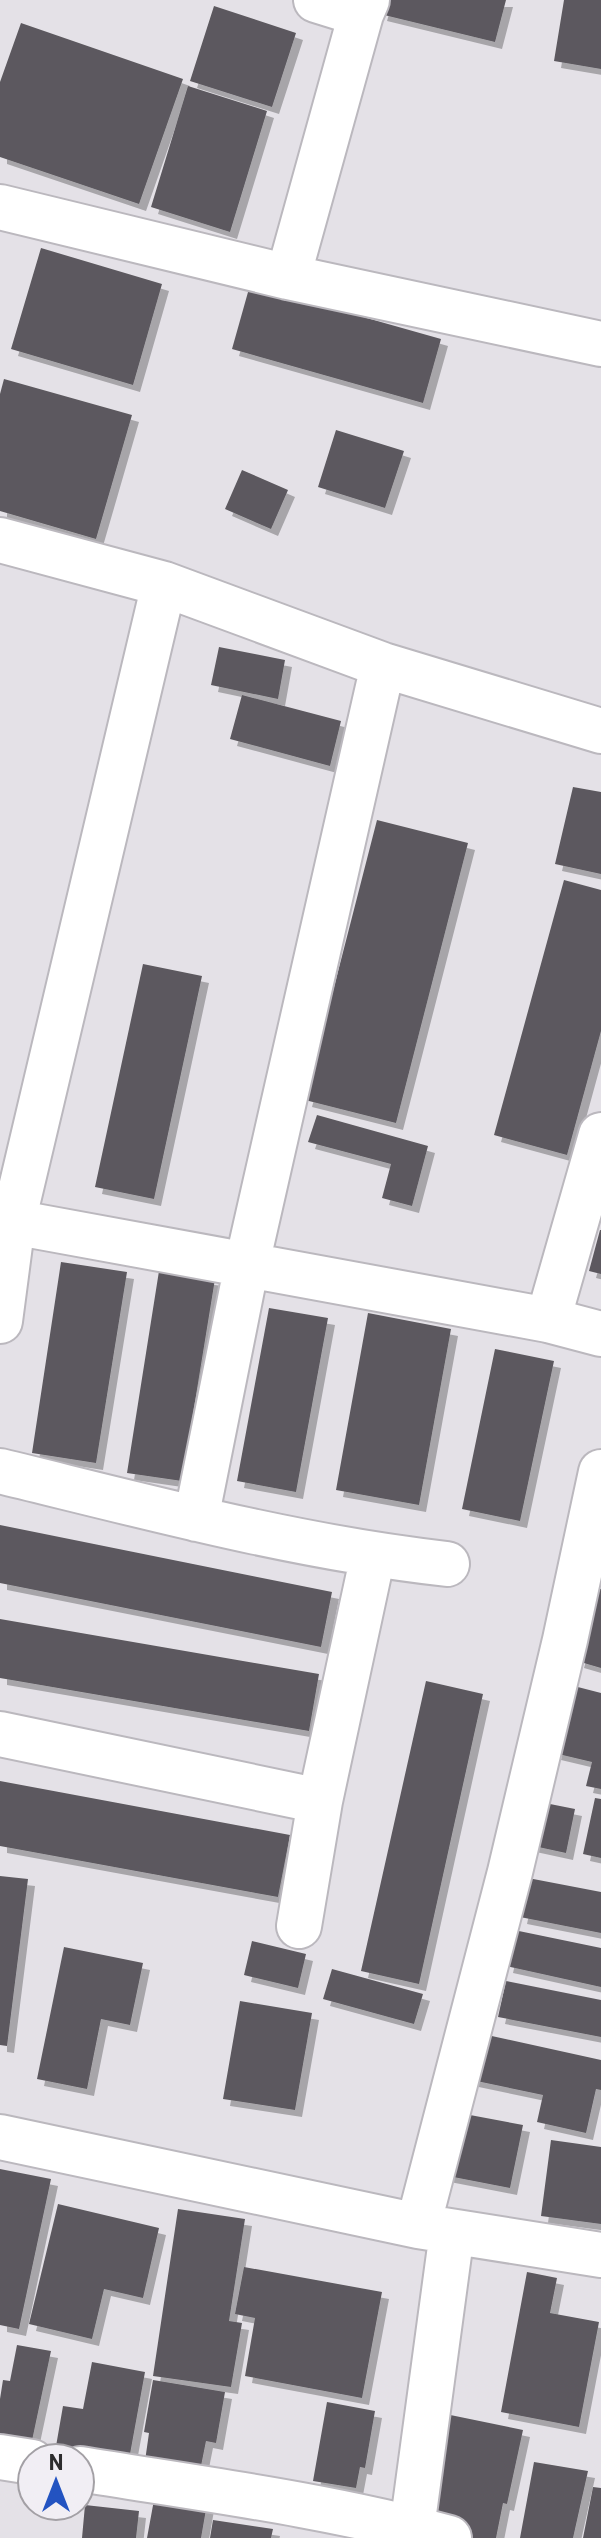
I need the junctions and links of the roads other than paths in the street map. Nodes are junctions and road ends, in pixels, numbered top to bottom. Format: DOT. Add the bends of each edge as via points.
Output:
graph roads {
  1 [pos="316,0"];
  2 [pos="364,7"];
  3 [pos="0,207"];
  4 [pos="288,277"];
  5 [pos="601,344"];
  6 [pos="0,540"];
  7 [pos="164,584"];
  8 [pos="383,665"];
  9 [pos="601,731"];
  10 [pos="601,1135"];
  11 [pos="13,1222"];
  12 [pos="247,1264"];
  13 [pos="548,1320"];
  14 [pos="0,1321"];
  15 [pos="601,1334"];
  16 [pos="0,1471"];
  17 [pos="601,1472"];
  18 [pos="196,1519"];
  19 [pos="373,1555"];
  20 [pos="447,1564"];
  21 [pos="0,1734"];
  22 [pos="320,1801"];
  23 [pos="299,1926"];
  24 [pos="0,2137"];
  25 [pos="435,2229"];
  26 [pos="601,2255"];
  27 [pos="96,2472"];
  28 [pos="430,2533"];
  1 -- 2 [label="street"];
  2 -- 4 [label="street"];
  3 -- 4 [label="street"];
  4 -- 5 [label="street"];
  6 -- 7 [label="street"];
  7 -- 8 [label="street"];
  7 -- 11 [label="street"];
  8 -- 9 [label="street"];
  8 -- 12 [label="street"];
  10 -- 13 [label="street"];
  11 -- 12 [label="street"];
  11 -- 14 [label="street"];
  12 -- 13 [label="street"];
  12 -- 18 [label="street"];
  13 -- 15 [label="street"];
  16 -- 18 [label="street"];
  17 -- 25 [label="street"];
  18 -- 19 [label="street"];
  19 -- 20 [label="street"];
  19 -- 22 [label="street"];
  21 -- 22 [label="street"];
  22 -- 23 [label="street"];
  24 -- 25 [label="street"];
  25 -- 26 [label="street"];
  25 -- 28 [label="street"];
  27 -- 28 [label="street" via="262,2498"];
}
